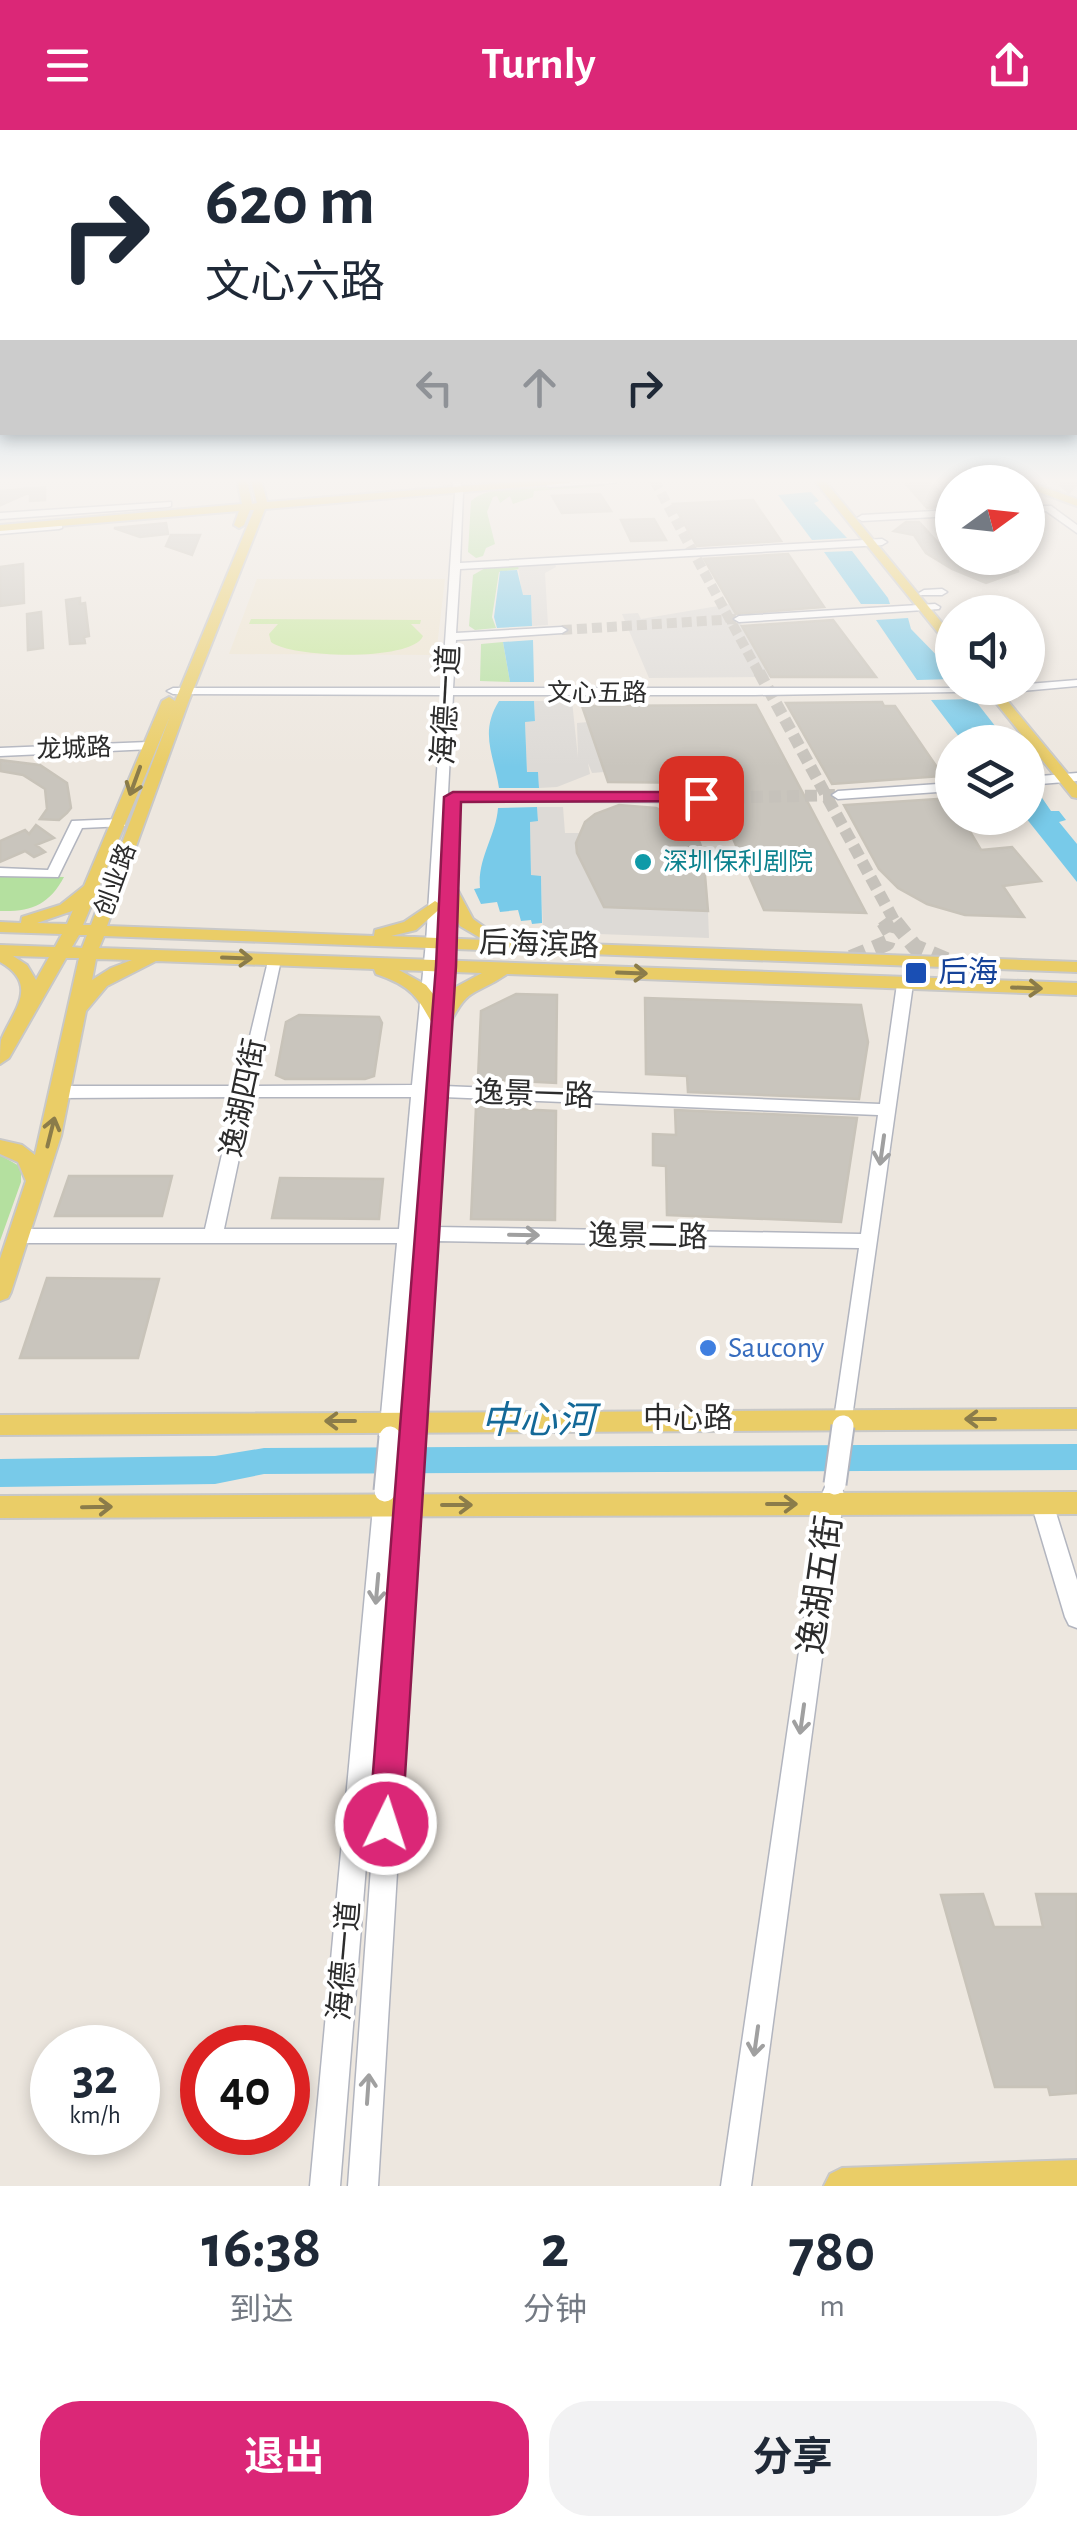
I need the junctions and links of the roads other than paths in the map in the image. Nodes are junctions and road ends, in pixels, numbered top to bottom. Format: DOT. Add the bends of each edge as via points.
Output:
graph roads {
  1 [pos="225,576"];
  2 [pos="458,576"];
  3 [pos="904,576"];
  4 [pos="909,576"];
  5 [pos="924,592"];
  6 [pos="942,592"];
  7 [pos="929,608"];
  8 [pos="935,613"];
  9 [pos="935,617"];
  10 [pos="739,619"];
  11 [pos="562,630"];
  12 [pos="455,637"];
  13 [pos="1077,680"];
  14 [pos="1045,683"];
  15 [pos="935,685"];
  16 [pos="181,688"];
  17 [pos="935,688"];
  18 [pos="453,691"];
  19 [pos="1012,705"];
  20 [pos="148,746"];
  21 [pos="0,752"];
  22 [pos="1072,777"];
  23 [pos="1045,779"];
  24 [pos="935,788"];
  25 [pos="1077,794"];
  26 [pos="838,795"];
  27 [pos="447,797"];
  28 [pos="715,798"];
  29 [pos="128,823"];
  30 [pos="0,872"];
  31 [pos="119,876"];
  32 [pos="95,877"];
  33 [pos="449,890"];
  34 [pos="436,906"];
  35 [pos="0,926"];
  36 [pos="73,930"];
  37 [pos="98,931"];
  38 [pos="173,934"];
  39 [pos="341,938"];
  40 [pos="440,942"];
  41 [pos="532,944"];
  42 [pos="62,952"];
  43 [pos="0,953"];
  44 [pos="89,953"];
  45 [pos="178,956"];
  46 [pos="274,960"];
  47 [pos="356,962"];
  48 [pos="438,966"];
  49 [pos="1077,966"];
  50 [pos="520,968"];
  51 [pos="905,984"];
  52 [pos="1077,989"];
  53 [pos="428,996"];
  54 [pos="24,1016"];
  55 [pos="442,1025"];
  56 [pos="72,1027"];
  57 [pos="0,1058"];
  58 [pos="60,1092"];
  59 [pos="245,1092"];
  60 [pos="428,1092"];
  61 [pos="888,1110"];
  62 [pos="0,1147"];
  63 [pos="37,1183"];
  64 [pos="417,1235"];
  65 [pos="20,1236"];
  66 [pos="214,1236"];
  67 [pos="869,1241"];
  68 [pos="0,1292"];
  69 [pos="1077,1419"];
  70 [pos="844,1422"];
  71 [pos="0,1424"];
  72 [pos="402,1428"];
  73 [pos="834,1494"];
  74 [pos="397,1498"];
  75 [pos="1042,1502"];
  76 [pos="1077,1502"];
  77 [pos="0,1508"];
  78 [pos="1077,1616"];
  79 [pos="1077,2178"];
  80 [pos="325,2186"];
  81 [pos="363,2186"];
  82 [pos="736,2186"];
  83 [pos="842,2186"];
  1 -- 16 [label="main road, 创业路"];
  2 -- 12 [label="street, 海德一道"];
  3 -- 7 [label="main road"];
  4 -- 5 [label="main road"];
  5 -- 6 [label="street"];
  5 -- 7 [label="main road"];
  7 -- 8 [label="main road"];
  7 -- 9 [label="main road"];
  7 -- 10 [label="street"];
  11 -- 12 [label="street"];
  12 -- 18 [label="street, 海德一道"];
  13 -- 14 [label="street, 文心五路"];
  15 -- 18 [label="street, 文心五路"];
  16 -- 18 [label="street, 文心五路"];
  16 -- 20 [label="main road, 创业路"];
  16 -- 29 [label="main road, 创业路"];
  17 -- 18 [label="street, 文心五路"];
  18 -- 27 [label="street, 海德一道"];
  19 -- 22 [label="main road"];
  20 -- 21 [label="street, 龙城路"];
  20 -- 29 [label="main road, 创业路, one-way"];
  22 -- 23 [label="street"];
  22 -- 25 [label="main road"];
  24 -- 26 [label="street"];
  27 -- 28 [label="street"];
  27 -- 33 [label="street, 海德一道"];
  27 -- 34 [label="street, 海德一道"];
  29 -- 30 [label="street" via="78,824 53,874"];
  29 -- 31 [label="main road, 创业路"];
  29 -- 32 [label="main road, 创业路"];
  31 -- 37 [label="main road, 创业路"];
  31 -- 38 [label="main road" via="124,914"];
  32 -- 35 [label="main road" via="66,908"];
  32 -- 36 [label="main road, 创业路"];
  33 -- 40 [label="street, 海德一道"];
  33 -- 41 [label="main road" via="474,930"];
  34 -- 39 [label="main road" via="397,930"];
  34 -- 40 [label="street, 海德一道"];
  35 -- 36 [label="main road, 后海滨路"];
  36 -- 37 [label="main road, 后海滨路"];
  36 -- 42 [label="main road, 创业路"];
  37 -- 38 [label="main road, 后海滨路"];
  37 -- 44 [label="main road, 创业路"];
  38 -- 39 [label="main road, 后海滨路"];
  39 -- 40 [label="main road, 后海滨路"];
  40 -- 41 [label="main road, 后海滨路"];
  40 -- 48 [label="street, 海德一道"];
  41 -- 49 [label="main road, 后海滨路"];
  42 -- 43 [label="main road, 后海滨路"];
  42 -- 44 [label="main road, 后海滨路"];
  42 -- 54 [label="main road, 创业路"];
  43 -- 54 [label="main road" via="28,977"];
  44 -- 45 [label="main road, 后海滨路"];
  44 -- 56 [label="main road, 创业路"];
  45 -- 46 [label="main road, 后海滨路, one-way"];
  45 -- 56 [label="main road" via="100,980"];
  46 -- 47 [label="main road, 后海滨路"];
  46 -- 59 [label="street, 逸湖四街"];
  47 -- 48 [label="main road, 后海滨路"];
  47 -- 53 [label="main road" via="398,974"];
  48 -- 50 [label="main road, 后海滨路"];
  48 -- 53 [label="street, 海德一道"];
  48 -- 55 [label="street, 海德一道"];
  50 -- 51 [label="main road, 后海滨路, one-way"];
  50 -- 55 [label="main road" via="471,984 444,1010"];
  51 -- 52 [label="main road, 后海滨路, one-way"];
  51 -- 61 [label="street, 逸湖五街"];
  53 -- 55 [label="main road"];
  53 -- 60 [label="street, 海德一道"];
  54 -- 57 [label="main road, 创业路"];
  55 -- 60 [label="street, 海德一道"];
  56 -- 58 [label="main road, 创业路"];
  58 -- 59 [label="street, 逸景一路"];
  63 -- 58 [label="main road, 创业路, one-way"];
  59 -- 60 [label="street, 逸景一路"];
  59 -- 66 [label="street, 逸湖四街"];
  60 -- 61 [label="street, 逸景一路"];
  60 -- 64 [label="street, 海德一道"];
  61 -- 67 [label="street, 逸湖五街, one-way"];
  62 -- 63 [label="main road" via="26,1156"];
  63 -- 65 [label="main road, 创业路"];
  64 -- 66 [label="street, 逸景二路"];
  64 -- 67 [label="street, 逸景二路, one-way"];
  64 -- 72 [label="street, 海德一道"];
  65 -- 66 [label="street, 逸景二路"];
  65 -- 68 [label="main road, 创业路"];
  67 -- 70 [label="street, 逸湖五街"];
  69 -- 70 [label="main road, 中心路, one-way"];
  70 -- 72 [label="main road, 中心路"];
  70 -- 73 [label="street, 逸湖五街, bridge"];
  72 -- 71 [label="main road, 中心路, one-way"];
  72 -- 74 [label="street, 海德一道, bridge"];
  74 -- 73 [label="main road, one-way"];
  73 -- 75 [label="main road"];
  73 -- 82 [label="street, 逸湖五街, one-way"];
  77 -- 74 [label="main road, one-way"];
  74 -- 80 [label="street, 海德一道, one-way"];
  81 -- 74 [label="street, 海德一道, one-way"];
  75 -- 76 [label="main road"];
  75 -- 78 [label="street"];
  79 -- 83 [label="main road"];
}
